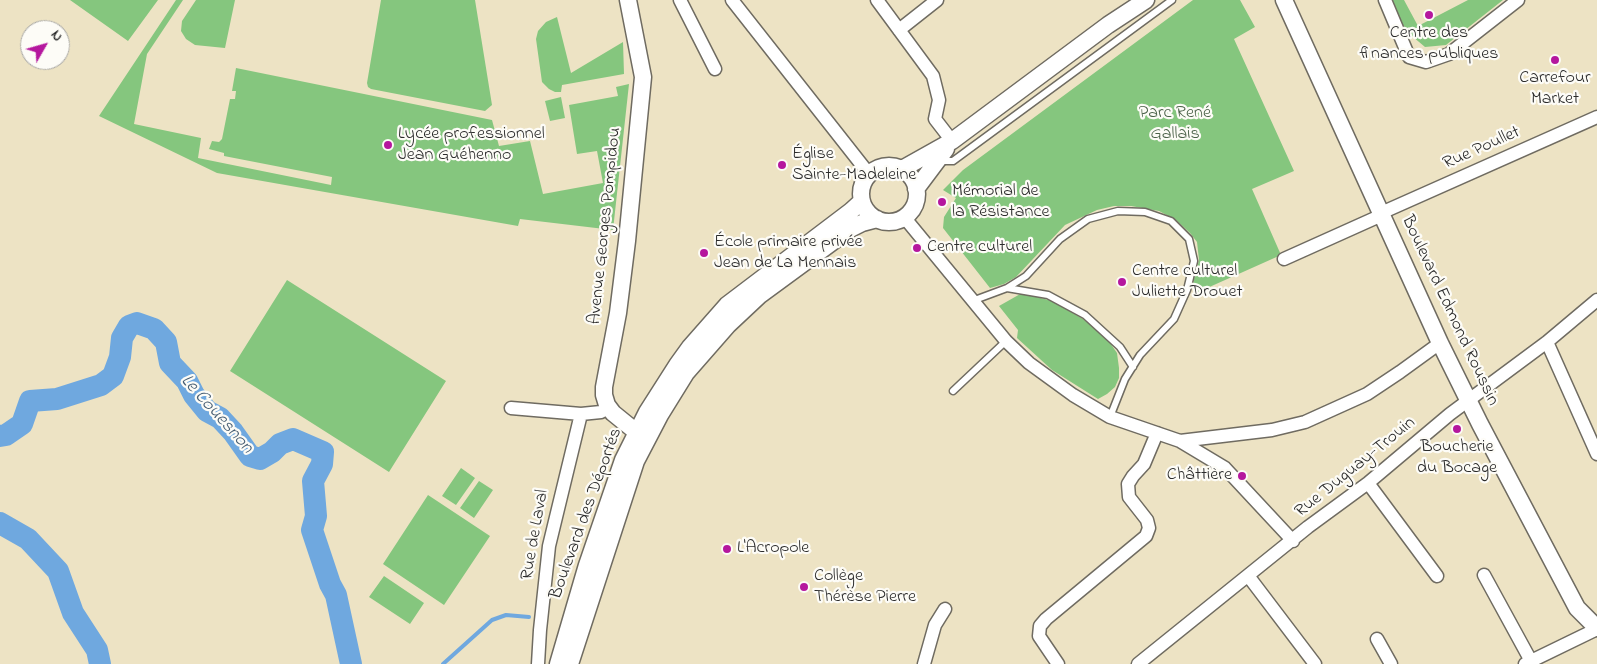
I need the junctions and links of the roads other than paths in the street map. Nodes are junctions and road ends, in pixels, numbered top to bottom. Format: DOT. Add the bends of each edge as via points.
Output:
graph roads {
  1 [pos="628,0"];
  2 [pos="680,0"];
  3 [pos="732,0"];
  4 [pos="877,0"];
  5 [pos="937,0"];
  6 [pos="1146,0"];
  7 [pos="1172,0"];
  8 [pos="1284,0"];
  9 [pos="1385,0"];
  10 [pos="1518,0"];
  11 [pos="899,30"];
  12 [pos="715,69"];
  13 [pos="1597,117"];
  14 [pos="952,141"];
  15 [pos="937,161"];
  16 [pos="902,170"];
  17 [pos="869,174"];
  18 [pos="916,189"];
  19 [pos="862,201"];
  20 [pos="1382,214"];
  21 [pos="904,217"];
  22 [pos="877,219"];
  23 [pos="1284,259"];
  24 [pos="1007,288"];
  25 [pos="1597,300"];
  26 [pos="972,301"];
  27 [pos="1006,341"];
  28 [pos="1547,342"];
  29 [pos="1440,343"];
  30 [pos="1132,367"];
  31 [pos="953,391"];
  32 [pos="1468,400"];
  33 [pos="510,408"];
  34 [pos="610,408"];
  35 [pos="582,414"];
  36 [pos="1110,417"];
  37 [pos="1157,433"];
  38 [pos="641,436"];
  39 [pos="1180,441"];
  40 [pos="1597,454"];
  41 [pos="1368,483"];
  42 [pos="1293,541"];
  43 [pos="1484,575"];
  44 [pos="1437,576"];
  45 [pos="1249,577"];
  46 [pos="945,609"];
  47 [pos="1597,628"];
  48 [pos="1377,639"];
  49 [pos="1528,662"];
  50 [pos="538,664"];
  51 [pos="558,664"];
  52 [pos="570,664"];
  53 [pos="924,664"];
  54 [pos="1058,664"];
  55 [pos="1138,664"];
  56 [pos="1315,664"];
  57 [pos="1391,664"];
  1 -- 34 [label="street, Avenue Georges Pompidou" via="642,77 626,250 604,387"];
  2 -- 12 [label="street"];
  3 -- 17 [label="street"];
  4 -- 11 [label="street"];
  5 -- 11 [label="street"];
  6 -- 14 [label="street"];
  7 -- 15 [label="lane" via="953,161"];
  8 -- 20 [label="street, Boulevard Edmond Roussin"];
  9 -- 10 [label="street" via="1409,57 1426,62 1449,54"];
  11 -- 14 [label="street" via="933,76 939,100 935,119"];
  13 -- 20 [label="street, Rue Poullet"];
  14 -- 15 [label="street"];
  14 -- 16 [label="street"];
  15 -- 18 [label="street"];
  16 -- 17 [label="street" via="885,166"];
  16 -- 18 [label="street"];
  17 -- 19 [label="street" via="863,182"];
  18 -- 21 [label="street" via="916,200"];
  19 -- 22 [label="street" via="865,209"];
  19 -- 38 [label="street, Boulevard des Déportés" via="727,305 690,346 647,412"];
  20 -- 23 [label="street, Rue Poullet"];
  20 -- 29 [label="street, Boulevard Edmond Roussin"];
  21 -- 22 [label="street" via="891,222"];
  21 -- 26 [label="street"];
  22 -- 38 [label="street, Boulevard des Déportés" via="862,223 827,245 743,310 686,373"];
  24 -- 26 [label="lane"];
  24 -- 30 [label="lane" via="1048,295 1086,315 1120,347"];
  24 -- 30 [label="lane" via="1026,276 1060,239 1088,219 1118,211 1145,212 1170,221 1189,239 1194,261 1187,290 1174,319"];
  25 -- 28 [label="street, Rue Duguay-Trouin"];
  26 -- 27 [label="street"];
  27 -- 31 [label="lane"];
  27 -- 36 [label="street" via="1029,363"];
  28 -- 32 [label="street, Rue Duguay-Trouin"];
  28 -- 40 [label="street"];
  29 -- 32 [label="street, Boulevard Edmond Roussin"];
  29 -- 39 [label="street" via="1367,394 1305,422 1272,430"];
  30 -- 36 [label="lane"];
  32 -- 41 [label="street, Rue Duguay-Trouin"];
  32 -- 47 [label="street, Boulevard Edmond Roussin" via="1577,608"];
  33 -- 35 [label="street"];
  34 -- 35 [label="street"];
  34 -- 38 [label="street"];
  35 -- 50 [label="street, Rue de Laval" via="549,546"];
  36 -- 37 [label="street"];
  37 -- 39 [label="street"];
  37 -- 54 [label="street" via="1144,464 1128,484 1129,497 1147,520 1146,536 1040,626 1039,636"];
  38 -- 51 [label="street, Boulevard des Déportés" via="623,460"];
  38 -- 52 [label="street, Boulevard des Déportés"];
  39 -- 42 [label="street" via="1225,468"];
  41 -- 42 [label="street, Rue Duguay-Trouin"];
  41 -- 44 [label="street"];
  42 -- 45 [label="street, Rue Duguay-Trouin"];
  43 -- 49 [label="street"];
  45 -- 55 [label="street, Rue Duguay-Trouin"];
  45 -- 56 [label="street"];
  46 -- 53 [label="street" via="935,625"];
  47 -- 49 [label="street"];
  48 -- 57 [label="street"];
}
